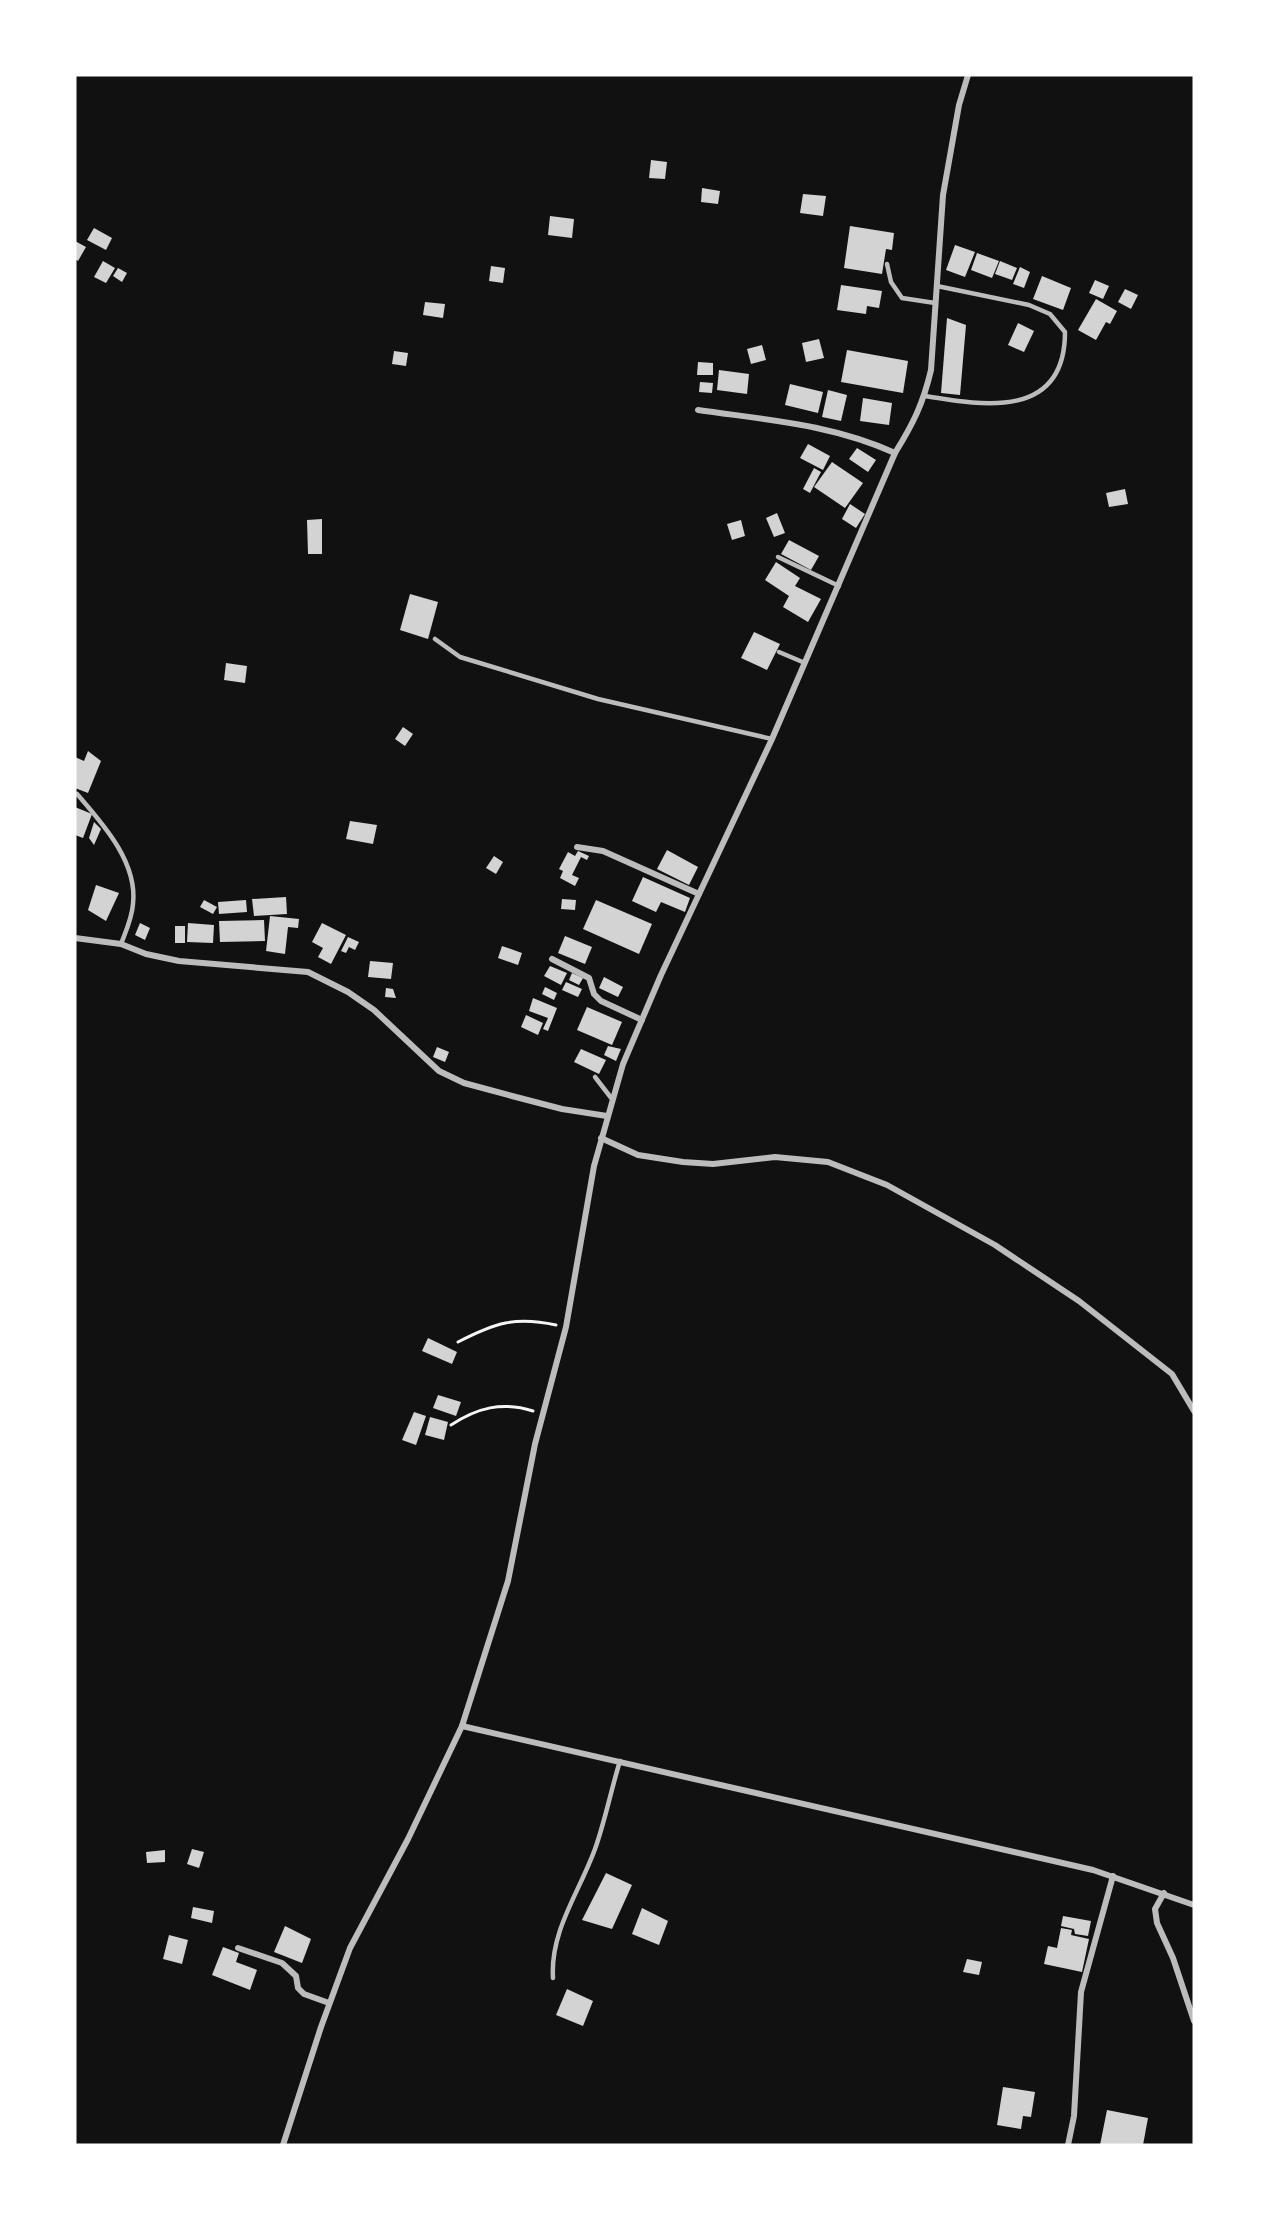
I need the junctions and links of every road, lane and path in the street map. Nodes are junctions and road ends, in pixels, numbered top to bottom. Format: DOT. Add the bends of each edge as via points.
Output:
graph roads {
  1 [pos="968,75"];
  2 [pos="887,264"];
  3 [pos="937,286"];
  4 [pos="935,303"];
  5 [pos="925,396"];
  6 [pos="698,410"];
  7 [pos="895,453"];
  8 [pos="778,556"];
  9 [pos="839,586"];
  10 [pos="435,639"];
  11 [pos="779,652"];
  12 [pos="805,663"];
  13 [pos="772,739"];
  14 [pos="77,794"];
  15 [pos="577,847"];
  16 [pos="699,894"];
  17 [pos="75,938"];
  18 [pos="121,944"];
  19 [pos="552,959"];
  20 [pos="642,1020"];
  21 [pos="595,1077"];
  22 [pos="612,1099"];
  23 [pos="607,1116"];
  24 [pos="601,1138"];
  25 [pos="566,1327"];
  26 [pos="458,1342"];
  27 [pos="1194,1411"];
  28 [pos="544,1414"];
  29 [pos="451,1425"];
  30 [pos="462,1726"];
  31 [pos="620,1761"];
  32 [pos="1113,1876"];
  33 [pos="1164,1893"];
  34 [pos="1194,1905"];
  35 [pos="238,1948"];
  36 [pos="553,1978"];
  37 [pos="329,2003"];
  38 [pos="1194,2021"];
  39 [pos="283,2145"];
  40 [pos="1068,2145"];
  1 -- 3 [label="street" via="943,195"];
  2 -- 4 [label="lane" via="891,282 902,298"];
  3 -- 4 [label="street"];
  3 -- 5 [label="lane" via="1029,305 1050,314 1065,332 1065,349 1054,376 1030,398 1001,405"];
  4 -- 5 [label="street" via="931,370"];
  5 -- 7 [label="street" via="919,414"];
  6 -- 7 [label="street" via="816,426"];
  7 -- 9 [label="street"];
  8 -- 9 [label="lane"];
  9 -- 12 [label="street"];
  10 -- 13 [label="lane" via="460,657 587,696"];
  11 -- 12 [label="lane"];
  12 -- 13 [label="street"];
  13 -- 16 [label="street"];
  14 -- 18 [label="lane" via="124,855 134,893"];
  15 -- 16 [label="street" via="603,851"];
  16 -- 20 [label="street"];
  17 -- 18 [label="street"];
  18 -- 23 [label="street" via="179,961 308,972 374,1010 439,1071 464,1083 512,1096"];
  19 -- 20 [label="street" via="589,978 594,994 601,1000"];
  20 -- 22 [label="street"];
  21 -- 22 [label="lane"];
  22 -- 23 [label="street"];
  23 -- 24 [label="street"];
  24 -- 25 [label="street"];
  24 -- 27 [label="street" via="638,1155 666,1160 713,1164 775,1157 828,1162 887,1185 995,1245 1079,1301 1172,1374"];
  25 -- 26 [label="path" via="517,1320 500,1323"];
  25 -- 28 [label="street"];
  28 -- 29 [label="path" via="522,1407 497,1406 476,1410"];
  28 -- 30 [label="street" via="508,1581"];
  30 -- 31 [label="street"];
  30 -- 37 [label="street" via="350,1948"];
  31 -- 32 [label="street"];
  31 -- 36 [label="lane" via="596,1847 557,1934"];
  32 -- 33 [label="street"];
  32 -- 40 [label="street" via="1081,1992 1074,2116"];
  33 -- 34 [label="street"];
  33 -- 38 [label="street" via="1155,1909 1157,1923"];
  35 -- 37 [label="street" via="282,1963 296,1976 298,1988 304,1994"];
  37 -- 39 [label="street"];
}
